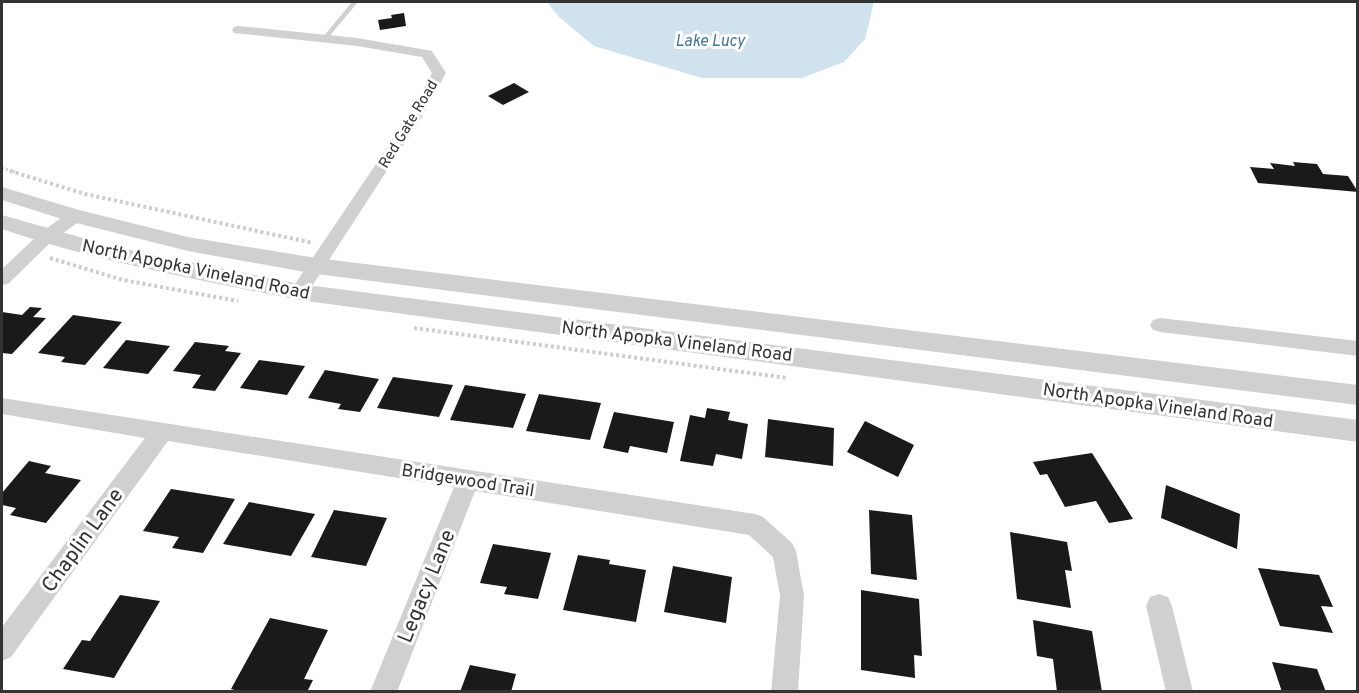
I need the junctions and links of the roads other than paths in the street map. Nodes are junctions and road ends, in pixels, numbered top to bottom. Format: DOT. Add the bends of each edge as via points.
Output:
graph roads {
  1 [pos="355,2"];
  2 [pos="238,30"];
  3 [pos="325,38"];
  4 [pos="2,193"];
  5 [pos="75,216"];
  6 [pos="2,222"];
  7 [pos="45,238"];
  8 [pos="322,257"];
  9 [pos="2,279"];
  10 [pos="299,292"];
  11 [pos="1160,325"];
  12 [pos="1358,349"];
  13 [pos="1358,395"];
  14 [pos="2,406"];
  15 [pos="1358,431"];
  16 [pos="162,432"];
  17 [pos="468,480"];
  18 [pos="1159,606"];
  19 [pos="2,648"];
  20 [pos="383,692"];
  21 [pos="784,692"];
  22 [pos="1180,692"];
  1 -- 3 [label="lane"];
  2 -- 3 [label="street, Red Gate Road"];
  3 -- 8 [label="street, Red Gate Road" via="427,54 438,73 414,118"];
  4 -- 5 [label="street, North Apopka Vineland Road"];
  5 -- 7 [label="street"];
  5 -- 8 [label="street, North Apopka Vineland Road" via="188,244"];
  6 -- 7 [label="street, North Apopka Vineland Road"];
  7 -- 9 [label="street"];
  7 -- 10 [label="street, North Apopka Vineland Road"];
  8 -- 10 [label="street, Red Gate Road"];
  8 -- 13 [label="street, North Apopka Vineland Road"];
  10 -- 15 [label="street, North Apopka Vineland Road"];
  11 -- 12 [label="street"];
  14 -- 16 [label="street, Bridgewood Trail"];
  16 -- 17 [label="street, Bridgewood Trail"];
  16 -- 19 [label="street, Chaplin Lane"];
  17 -- 20 [label="street, Legacy Lane"];
  17 -- 21 [label="street, Bridgewood Trail" via="755,525 784,551 792,597"];
  18 -- 22 [label="street"];
}
